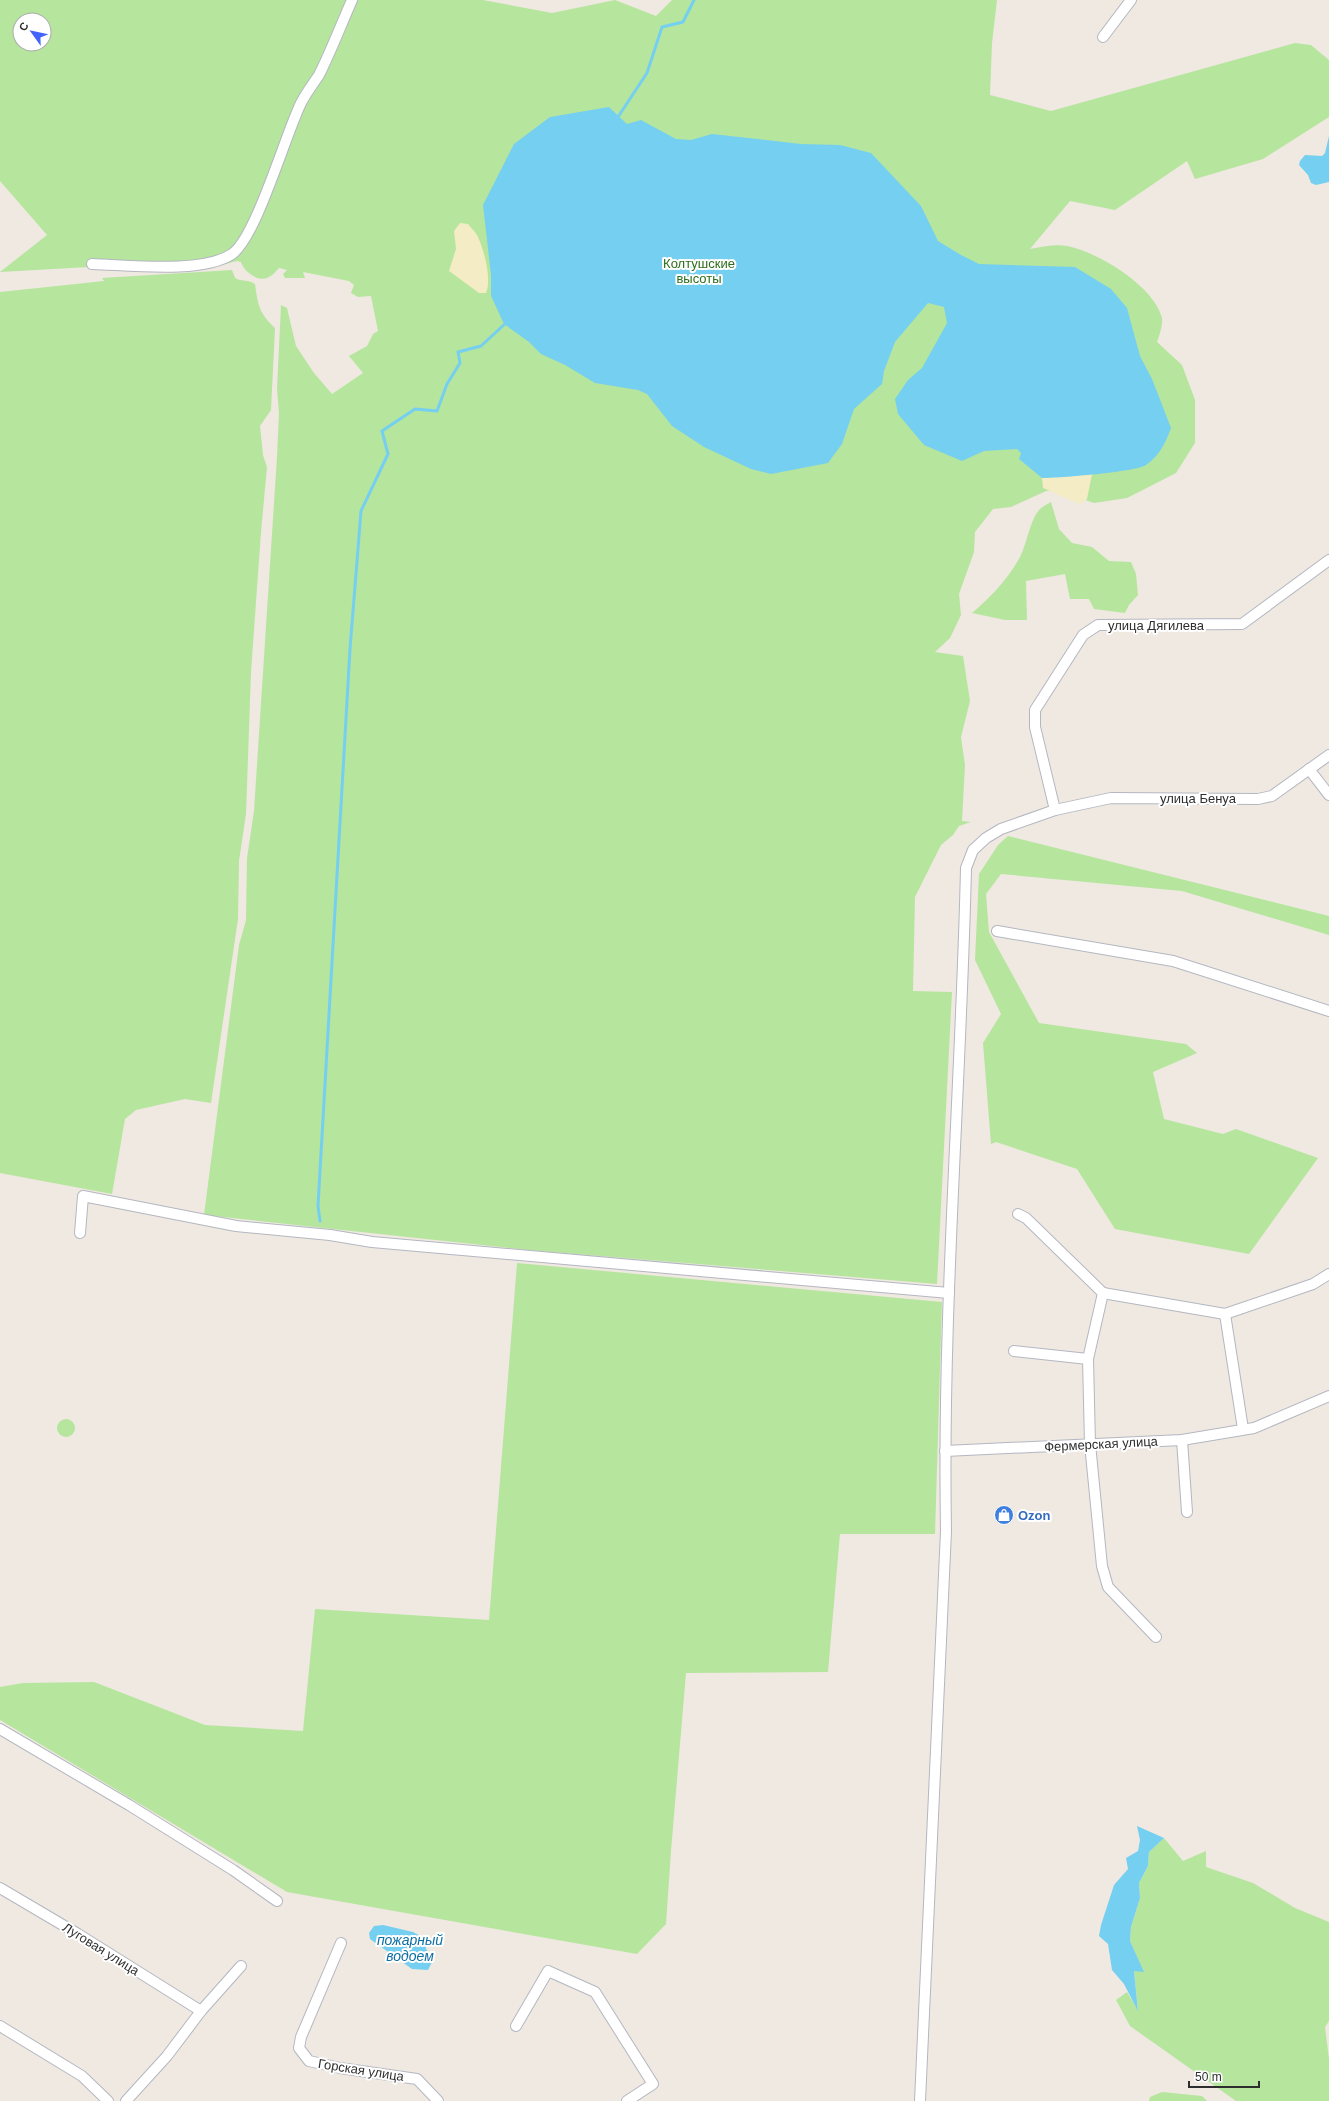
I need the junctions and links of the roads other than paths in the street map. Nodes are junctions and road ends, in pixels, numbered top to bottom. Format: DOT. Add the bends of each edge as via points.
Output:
graph roads {
  1 [pos="352,0"];
  2 [pos="1132,0"];
  3 [pos="1103,37"];
  4 [pos="92,264"];
  5 [pos="1329,560"];
  6 [pos="1329,755"];
  7 [pos="1309,769"];
  8 [pos="1329,795"];
  9 [pos="1055,810"];
  10 [pos="997,931"];
  11 [pos="1329,1011"];
  12 [pos="1018,1214"];
  13 [pos="80,1233"];
  14 [pos="1329,1274"];
  15 [pos="949,1293"];
  16 [pos="1103,1293"];
  17 [pos="1224,1314"];
  18 [pos="1014,1351"];
  19 [pos="1088,1359"];
  20 [pos="1329,1396"];
  21 [pos="1243,1429"];
  22 [pos="1182,1440"];
  23 [pos="1090,1444"];
  24 [pos="945,1451"];
  25 [pos="1187,1512"];
  26 [pos="1156,1637"];
  27 [pos="0,1729"];
  28 [pos="0,1888"];
  29 [pos="277,1901"];
  30 [pos="341,1943"];
  31 [pos="241,1966"];
  32 [pos="201,2011"];
  33 [pos="0,2026"];
  34 [pos="516,2026"];
  35 [pos="108,2101"];
  36 [pos="126,2101"];
  37 [pos="438,2101"];
  38 [pos="627,2101"];
  39 [pos="920,2101"];
  1 -- 4 [label="street" via="319,74 301,103 254,222 241,246 232,254 194,266"];
  2 -- 3 [label="street"];
  5 -- 9 [label="street, улица Дягилева" via="1242,624 1098,625 1083,635 1035,710 1035,727"];
  6 -- 7 [label="street, улица Бенуа"];
  7 -- 8 [label="street"];
  7 -- 9 [label="street, улица Бенуа" via="1272,796 1258,799 1111,798"];
  9 -- 15 [label="street, улица Бенуа" via="1001,829 986,838 972,850 966,868"];
  10 -- 11 [label="street" via="1173,961"];
  12 -- 16 [label="street" via="1026,1218"];
  13 -- 15 [label="street" via="83,1196 236,1226 330,1235 372,1242"];
  14 -- 17 [label="street" via="1314,1284"];
  15 -- 24 [label="street, улица Бенуа"];
  16 -- 17 [label="street"];
  16 -- 19 [label="street"];
  17 -- 21 [label="street"];
  18 -- 19 [label="street"];
  19 -- 23 [label="street"];
  20 -- 21 [label="street, Фермерская улица" via="1254,1428"];
  21 -- 22 [label="street, Фермерская улица"];
  22 -- 23 [label="street, Фермерская улица"];
  22 -- 25 [label="street"];
  23 -- 24 [label="street, Фермерская улица"];
  23 -- 26 [label="street" via="1103,1577 1108,1586"];
  24 -- 39 [label="street, улица Бенуа" via="946,1531"];
  27 -- 29 [label="street" via="129,1805 233,1870"];
  28 -- 32 [label="street, Луговая улица"];
  30 -- 37 [label="street, Горская улица" via="302,2037 299,2048 303,2056 309,2062 417,2079"];
  31 -- 32 [label="street"];
  32 -- 36 [label="street" via="167,2056"];
  33 -- 35 [label="street" via="82,2076"];
  34 -- 38 [label="street" via="548,1971 595,1992 653,2084"];
}
